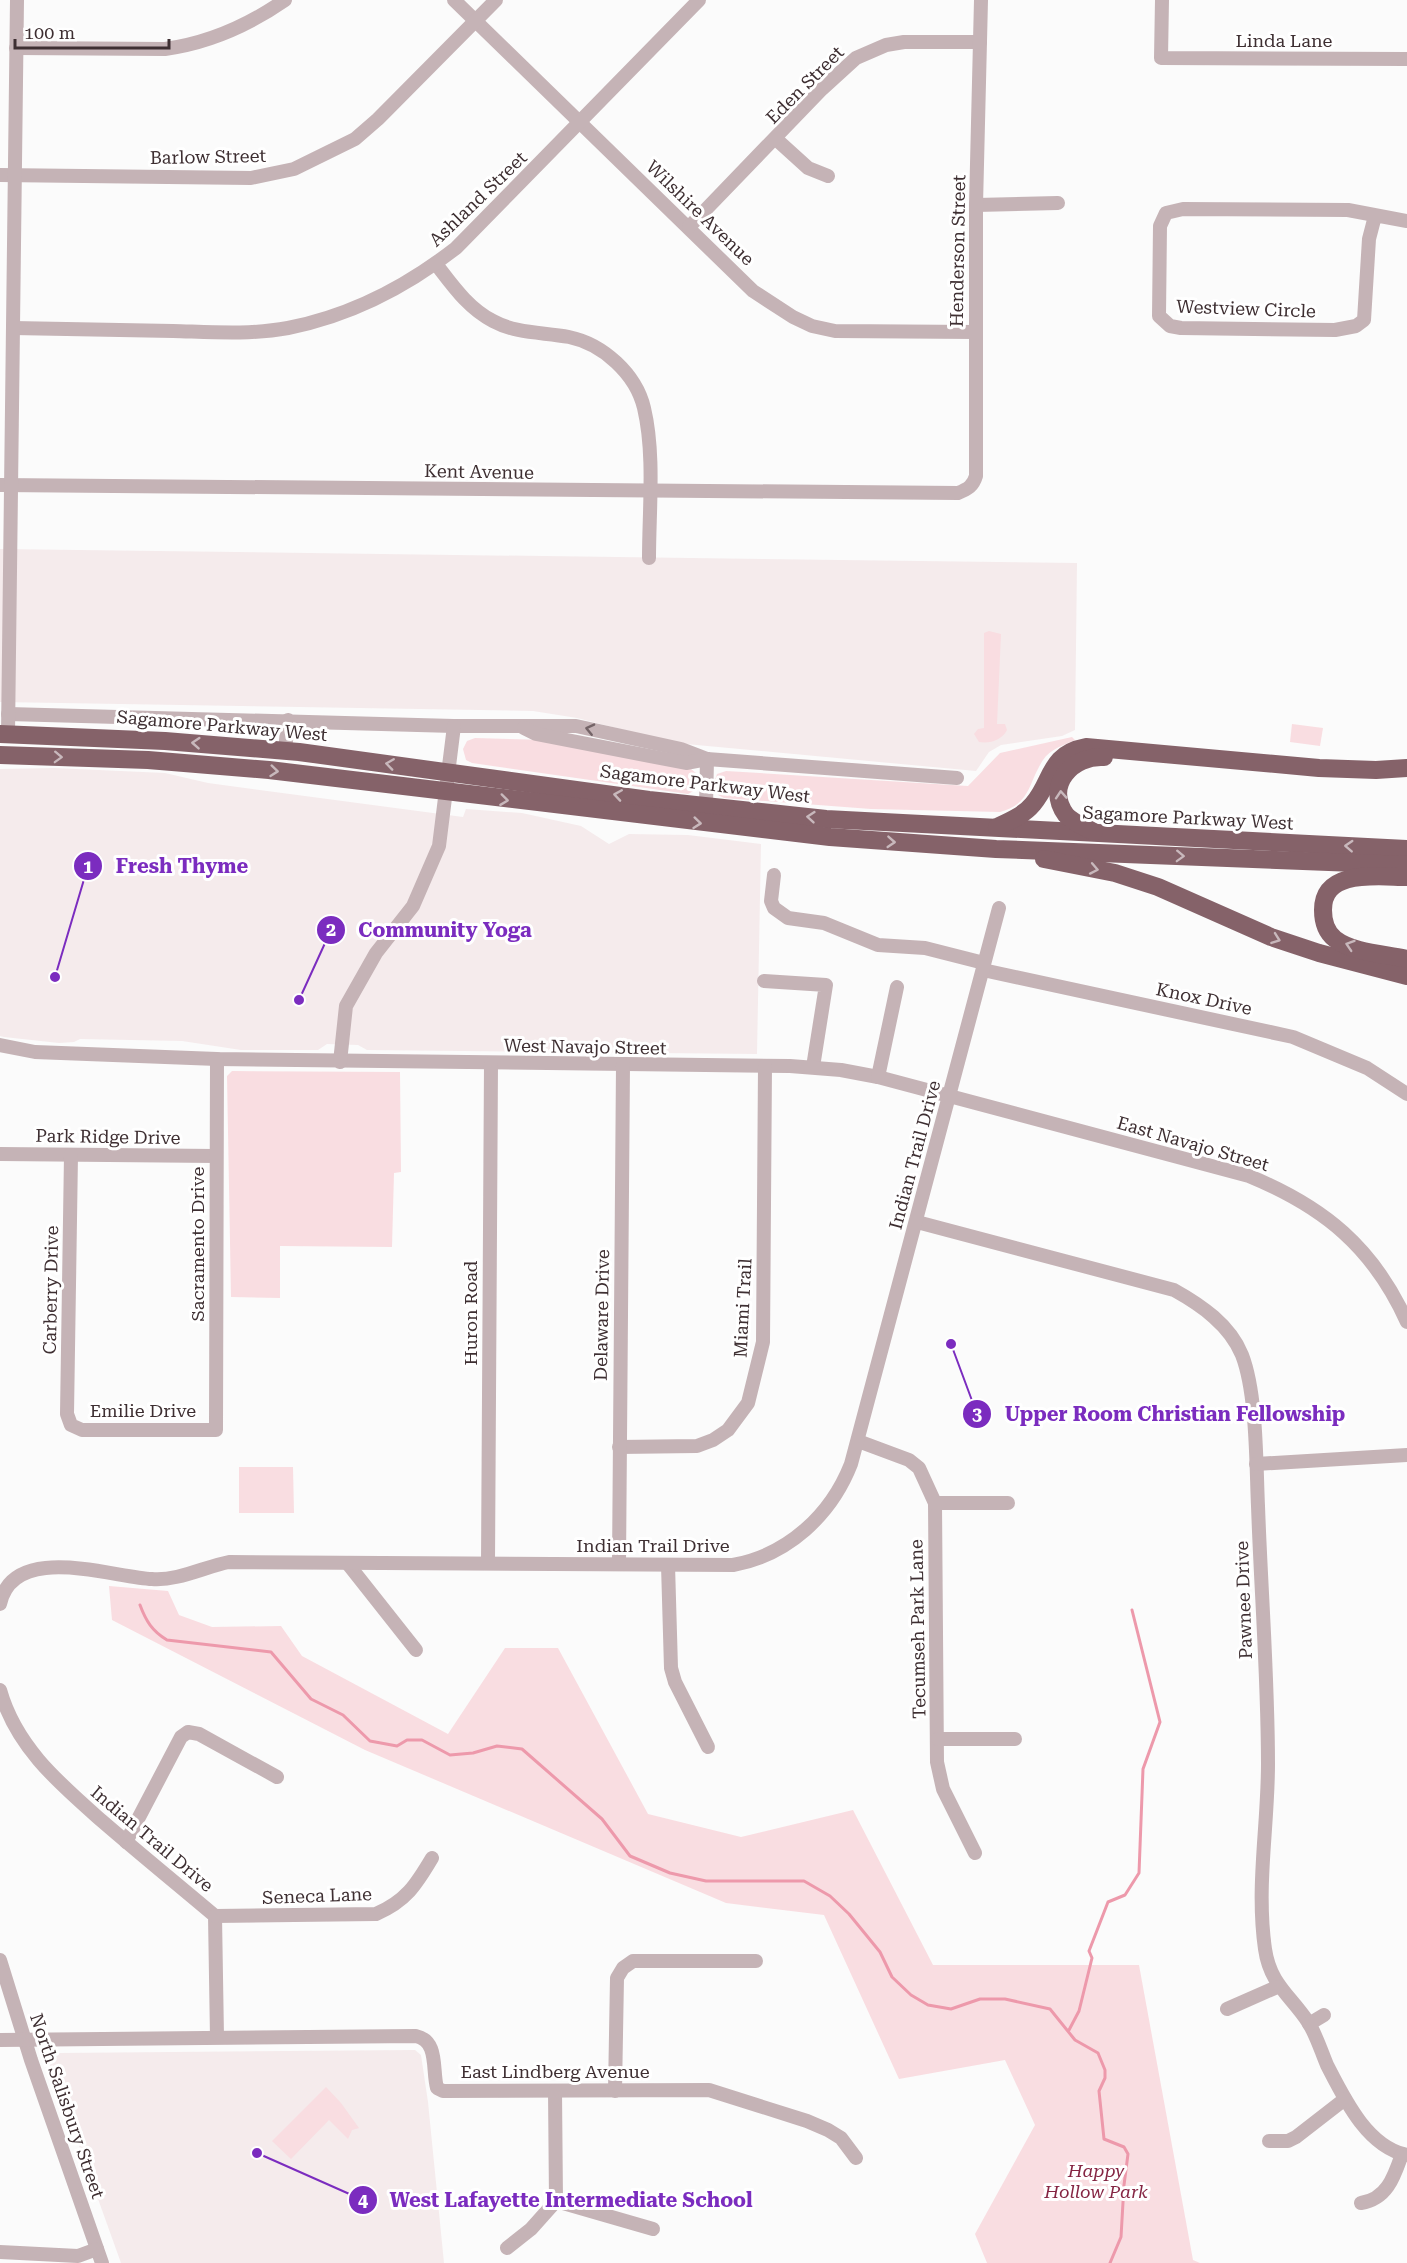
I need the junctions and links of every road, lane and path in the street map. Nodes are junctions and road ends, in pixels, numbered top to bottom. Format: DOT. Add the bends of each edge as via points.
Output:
graph roads {
  1 [pos="17,0"];
  2 [pos="285,0"];
  3 [pos="454,0"];
  4 [pos="496,0"];
  5 [pos="699,0"];
  6 [pos="981,0"];
  7 [pos="1162,0"];
  8 [pos="476,22"];
  9 [pos="980,42"];
  10 [pos="16,48"];
  11 [pos="1407,59"];
  12 [pos="580,122"];
  13 [pos="776,139"];
  14 [pos="0,175"];
  15 [pos="15,175"];
  16 [pos="828,176"];
  17 [pos="1058,203"];
  18 [pos="976,205"];
  19 [pos="1376,216"];
  20 [pos="1407,221"];
  21 [pos="689,227"];
  22 [pos="436,264"];
  23 [pos="13,328"];
  24 [pos="975,332"];
  25 [pos="6,485"];
  26 [pos="649,491"];
  27 [pos="958,492"];
  28 [pos="649,558"];
  29 [pos="8,714"];
  30 [pos="288,720"];
  31 [pos="454,726"];
  32 [pos="4,734"];
  33 [pos="285,751"];
  34 [pos="0,755"];
  35 [pos="707,759"];
  36 [pos="1407,768"];
  37 [pos="448,771"];
  38 [pos="957,778"];
  39 [pos="1407,779"];
  40 [pos="446,792"];
  41 [pos="706,807"];
  42 [pos="996,828"];
  43 [pos="1098,835"];
  44 [pos="996,849"];
  45 [pos="1407,849"];
  46 [pos="1407,865"];
  47 [pos="774,875"];
  48 [pos="1407,877"];
  49 [pos="999,908"];
  50 [pos="1407,959"];
  51 [pos="983,966"];
  52 [pos="1407,976"];
  53 [pos="764,981"];
  54 [pos="897,987"];
  55 [pos="0,1046"];
  56 [pos="217,1059"];
  57 [pos="340,1062"];
  58 [pos="491,1064"];
  59 [pos="623,1065"];
  60 [pos="765,1066"];
  61 [pos="813,1067"];
  62 [pos="878,1077"];
  63 [pos="1407,1094"];
  64 [pos="949,1096"];
  65 [pos="0,1154"];
  66 [pos="71,1155"];
  67 [pos="216,1156"];
  68 [pos="917,1222"];
  69 [pos="1407,1322"];
  70 [pos="71,1425"];
  71 [pos="216,1430"];
  72 [pos="858,1441"];
  73 [pos="619,1448"];
  74 [pos="1407,1455"];
  75 [pos="1256,1464"];
  76 [pos="935,1503"];
  77 [pos="1008,1503"];
  78 [pos="488,1563"];
  79 [pos="348,1564"];
  80 [pos="619,1564"];
  81 [pos="668,1565"];
  82 [pos="0,1604"];
  83 [pos="416,1650"];
  84 [pos="0,1689"];
  85 [pos="938,1739"];
  86 [pos="1015,1739"];
  87 [pos="708,1747"];
  88 [pos="277,1777"];
  89 [pos="126,1842"];
  90 [pos="975,1853"];
  91 [pos="432,1858"];
  92 [pos="215,1916"];
  93 [pos="0,1960"];
  94 [pos="756,1961"];
  95 [pos="1278,1987"];
  96 [pos="1227,2009"];
  97 [pos="1324,2014"];
  98 [pos="1309,2024"];
  99 [pos="217,2037"];
  100 [pos="24,2039"];
  101 [pos="0,2040"];
  102 [pos="555,2091"];
  103 [pos="615,2091"];
  104 [pos="1345,2099"];
  105 [pos="1269,2141"];
  106 [pos="1404,2155"];
  107 [pos="856,2158"];
  108 [pos="556,2201"];
  109 [pos="1361,2203"];
  110 [pos="652,2229"];
  111 [pos="507,2248"];
  112 [pos="97,2249"];
  113 [pos="0,2252"];
  114 [pos="102,2263"];
  1 -- 10 [label="street"];
  2 -- 10 [label="street" via="228,32 183,46"];
  3 -- 8 [label="street, Wilshire Avenue"];
  4 -- 8 [label="street, Barlow Street"];
  5 -- 12 [label="street, Ashland Street"];
  6 -- 9 [label="street, Henderson Street"];
  7 -- 11 [label="street, Linda Lane" via="1161,58"];
  8 -- 12 [label="street, Wilshire Avenue"];
  8 -- 15 [label="street, Barlow Street" via="355,139 294,169 251,178"];
  9 -- 13 [label="street, Eden Street" via="923,40 871,50 822,88"];
  9 -- 18 [label="street, Henderson Street"];
  10 -- 15 [label="street"];
  12 -- 21 [label="street, Wilshire Avenue"];
  12 -- 22 [label="street, Ashland Street"];
  13 -- 16 [label="street" via="808,168"];
  13 -- 21 [label="street, Eden Street"];
  14 -- 15 [label="street, Barlow Street"];
  15 -- 23 [label="street"];
  17 -- 18 [label="street"];
  18 -- 24 [label="street, Henderson Street"];
  19 -- 19 [label="street, Westview Circle" via="1348,210 1183,209 1166,213 1160,226 1159,316 1170,326 1181,328 1335,330 1356,326 1364,320 1369,239"];
  19 -- 20 [label="street, Westview Circle"];
  21 -- 24 [label="street, Wilshire Avenue" via="753,291 778,310 812,326 835,331"];
  22 -- 23 [label="street, Ashland Street" via="351,310 285,328 234,332"];
  22 -- 26 [label="street" via="462,299 494,322 516,330 570,337 606,354 620,366 633,381 644,407"];
  23 -- 25 [label="street"];
  24 -- 27 [label="street, Henderson Street" via="976,476 973,484"];
  25 -- 26 [label="street, Kent Avenue"];
  25 -- 29 [label="street"];
  26 -- 27 [label="street, Kent Avenue"];
  26 -- 28 [label="street"];
  29 -- 30 [label="street"];
  29 -- 32 [label="street"];
  30 -- 31 [label="street"];
  30 -- 33 [label="street"];
  31 -- 35 [label="street" via="524,728 536,734 669,761"];
  31 -- 37 [label="street"];
  33 -- 32 [label="highway, Sagamore Parkway West, one-way"];
  37 -- 33 [label="highway, Sagamore Parkway West, one-way"];
  34 -- 40 [label="highway, Sagamore Parkway West, one-way" via="170,762 338,777"];
  35 -- 38 [label="street"];
  35 -- 41 [label="street"];
  36 -- 42 [label="highway" via="1319,768 1086,747 1065,755 1054,765 1035,803"];
  37 -- 40 [label="street"];
  41 -- 37 [label="highway, Sagamore Parkway West, one-way"];
  43 -- 39 [label="highway, one-way" via="1067,816 1058,793 1062,776 1083,759 1101,757 1305,778"];
  40 -- 44 [label="highway, Sagamore Parkway West, one-way" via="830,837"];
  40 -- 57 [label="street" via="439,846 413,906 376,953 346,1006"];
  42 -- 41 [label="highway, Sagamore Parkway West, one-way" via="826,819"];
  42 -- 43 [label="highway, Sagamore Parkway West"];
  45 -- 43 [label="highway, Sagamore Parkway West, one-way"];
  44 -- 46 [label="highway, Sagamore Parkway West, one-way"];
  44 -- 52 [label="highway, one-way" via="1115,873 1319,954"];
  47 -- 51 [label="street, Knox Drive" via="771,901 788,918 824,923 878,945 925,948"];
  50 -- 48 [label="highway, one-way" via="1347,945 1335,939 1323,921 1323,908 1331,889 1351,877"];
  49 -- 51 [label="street, Indian Trail Drive"];
  51 -- 63 [label="street, Knox Drive" via="1293,1037 1367,1068"];
  51 -- 64 [label="street, Indian Trail Drive"];
  53 -- 61 [label="street" via="826,985"];
  54 -- 62 [label="street"];
  55 -- 56 [label="street, West Navajo Street" via="35,1052"];
  56 -- 57 [label="street, West Navajo Street"];
  56 -- 67 [label="street, Sacramento Drive"];
  57 -- 58 [label="street, West Navajo Street"];
  58 -- 59 [label="street, West Navajo Street"];
  58 -- 78 [label="street, Huron Road"];
  59 -- 60 [label="street, West Navajo Street"];
  59 -- 73 [label="street, Delaware Drive"];
  60 -- 61 [label="street, West Navajo Street"];
  60 -- 73 [label="street, Miami Trail" via="764,1342 748,1403 728,1430 696,1446"];
  61 -- 62 [label="street, West Navajo Street"];
  62 -- 64 [label="street, West Navajo Street"];
  64 -- 68 [label="street, Indian Trail Drive"];
  64 -- 69 [label="street, East Navajo Street" via="1249,1176 1276,1187 1307,1203 1347,1234 1386,1280"];
  65 -- 66 [label="street, Park Ridge Drive"];
  66 -- 67 [label="street, Park Ridge Drive"];
  66 -- 70 [label="street, Carberry Drive" via="67,1414"];
  67 -- 71 [label="street, Sacramento Drive"];
  68 -- 72 [label="street, Indian Trail Drive"];
  68 -- 75 [label="street, Pawnee Drive" via="1174,1290 1194,1301 1229,1334 1241,1353 1248,1376"];
  70 -- 71 [label="street, Emilie Drive" via="82,1430"];
  72 -- 76 [label="street, Tecumseh Park Lane" via="919,1468"];
  72 -- 81 [label="street, Indian Trail Drive" via="839,1490 816,1519 785,1546 733,1565"];
  73 -- 80 [label="street, Delaware Drive"];
  74 -- 75 [label="street"];
  75 -- 95 [label="street, Pawnee Drive" via="1268,1761 1262,1883 1265,1950"];
  76 -- 77 [label="street"];
  76 -- 85 [label="street, Tecumseh Park Lane"];
  78 -- 79 [label="street, Indian Trail Drive"];
  78 -- 80 [label="street, Indian Trail Drive"];
  79 -- 82 [label="street, Indian Trail Drive" via="229,1562 153,1580 88,1569 34,1569 16,1578 3,1592"];
  79 -- 83 [label="street"];
  80 -- 81 [label="street, Indian Trail Drive"];
  81 -- 87 [label="street" via="670,1668"];
  84 -- 89 [label="street, Indian Trail Drive" via="21,1739 48,1773"];
  85 -- 86 [label="street"];
  85 -- 90 [label="street, Tecumseh Park Lane" via="937,1762 943,1789"];
  88 -- 89 [label="street" via="199,1734 188,1732 181,1737"];
  89 -- 92 [label="street, Indian Trail Drive"];
  91 -- 92 [label="street, Seneca Lane" via="412,1891 391,1908 376,1914"];
  92 -- 99 [label="street, Indian Trail Drive"];
  93 -- 100 [label="street, North Salisbury Street"];
  94 -- 103 [label="street" via="633,1961 622,1968 617,1978"];
  95 -- 96 [label="street"];
  95 -- 98 [label="street, Pawnee Drive"];
  97 -- 98 [label="street"];
  98 -- 104 [label="street, Pawnee Drive"];
  99 -- 100 [label="street, East Lindberg Avenue"];
  99 -- 102 [label="street, East Lindberg Avenue" via="416,2036 432,2047 435,2081 443,2091"];
  100 -- 101 [label="street, East Lindberg Avenue"];
  100 -- 112 [label="street, North Salisbury Street"];
  102 -- 103 [label="street, East Lindberg Avenue"];
  102 -- 108 [label="street"];
  103 -- 107 [label="street, East Lindberg Avenue" via="709,2090 728,2094 828,2130 841,2138"];
  104 -- 105 [label="street" via="1296,2137"];
  104 -- 106 [label="street, Pawnee Drive" via="1377,2138"];
  106 -- 109 [label="street" via="1381,2195"];
  108 -- 110 [label="street"];
  108 -- 111 [label="street"];
  112 -- 113 [label="street" via="78,2256"];
  112 -- 114 [label="street, North Salisbury Street"];
}
